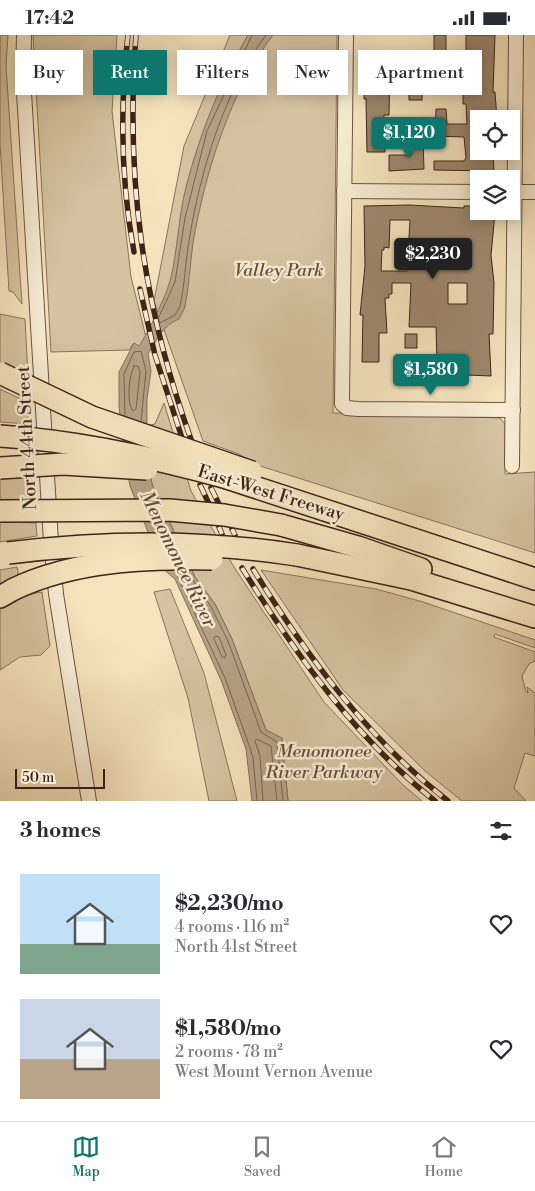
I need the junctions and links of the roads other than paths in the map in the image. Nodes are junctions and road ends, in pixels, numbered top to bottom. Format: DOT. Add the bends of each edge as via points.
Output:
graph roads {
  1 [pos="24,35"];
  2 [pos="346,35"];
  3 [pos="516,35"];
  4 [pos="513,170"];
  5 [pos="344,191"];
  6 [pos="470,192"];
  7 [pos="520,192"];
  8 [pos="535,192"];
  9 [pos="513,220"];
  10 [pos="0,373"];
  11 [pos="513,410"];
  12 [pos="0,436"];
  13 [pos="512,466"];
  14 [pos="0,468"];
  15 [pos="227,478"];
  16 [pos="257,480"];
  17 [pos="0,511"];
  18 [pos="4,554"];
  19 [pos="297,555"];
  20 [pos="535,579"];
  21 [pos="7,593"];
  22 [pos="474,598"];
  23 [pos="535,617"];
  24 [pos="88,801"];
  1 -- 24 [label="street, North 44th Street" via="51,542"];
  2 -- 5 [label="street"];
  3 -- 4 [label="street"];
  5 -- 6 [label="street"];
  5 -- 11 [label="street" via="342,403 358,409"];
  7 -- 8 [label="street"];
  9 -- 11 [label="street"];
  10 -- 16 [label="highway, bridge" via="92,417"];
  11 -- 13 [label="street"];
  12 -- 15 [label="highway, East-West Freeway, bridge" via="110,449"];
  14 -- 15 [label="highway, bridge" via="88,464"];
  15 -- 16 [label="highway, East-West Freeway"];
  16 -- 20 [label="highway" via="414,524"];
  17 -- 22 [label="highway, bridge" via="169,510 281,525 358,547 434,574"];
  18 -- 19 [label="highway, bridge" via="84,545 143,543 232,547"];
  19 -- 21 [label="highway, bridge" via="109,563 48,575"];
  19 -- 22 [label="highway" via="383,572"];
  22 -- 23 [label="highway"];
}
